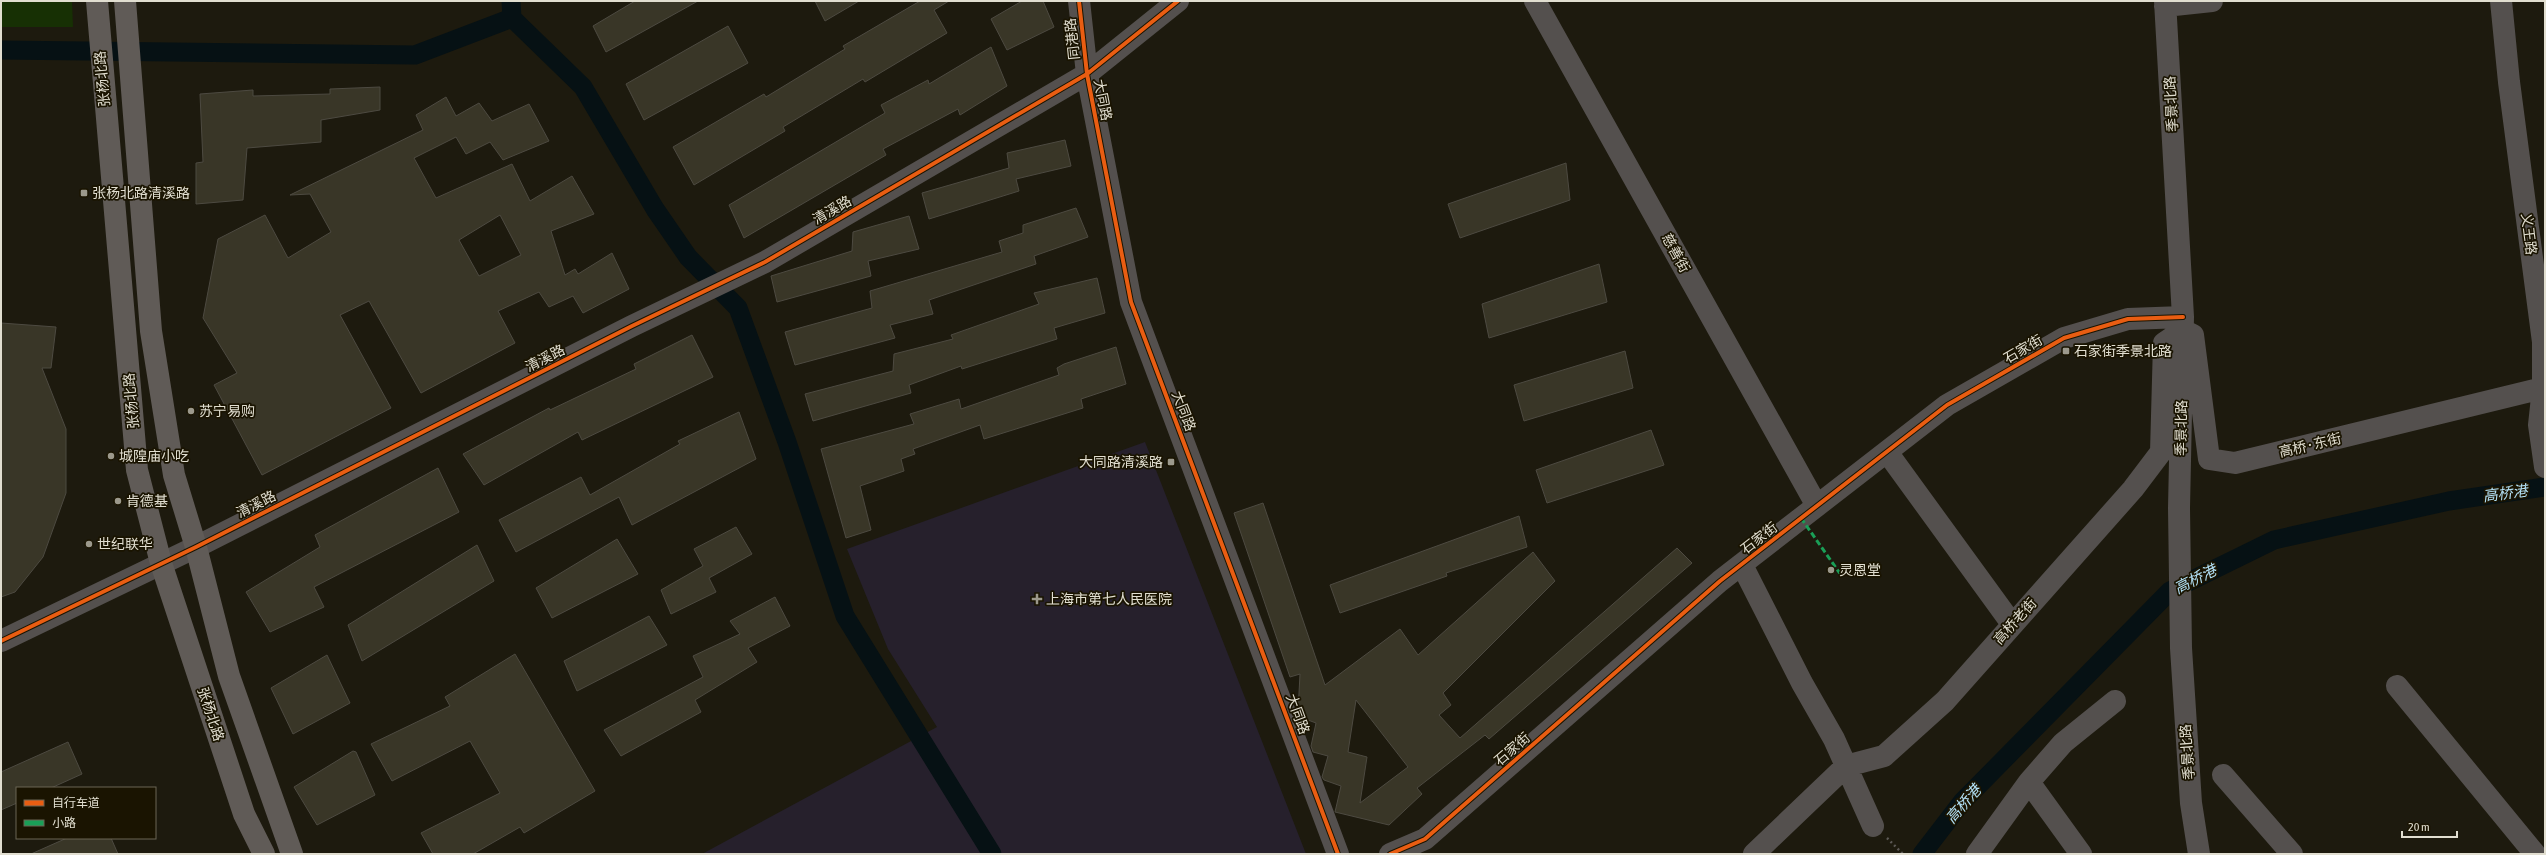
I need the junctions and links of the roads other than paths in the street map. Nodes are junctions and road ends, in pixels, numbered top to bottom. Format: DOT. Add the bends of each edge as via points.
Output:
graph roads {
  1 [pos="97,1"];
  2 [pos="125,1"];
  3 [pos="1079,1"];
  4 [pos="1178,1"];
  5 [pos="1535,1"];
  6 [pos="2212,1"];
  7 [pos="2502,1"];
  8 [pos="2165,3"];
  9 [pos="1087,74"];
  10 [pos="2183,324"];
  11 [pos="2544,341"];
  12 [pos="2543,388"];
  13 [pos="1887,452"];
  14 [pos="2545,467"];
  15 [pos="1817,506"];
  16 [pos="196,547"];
  17 [pos="161,563"];
  18 [pos="1742,565"];
  19 [pos="2012,624"];
  20 [pos="1,641"];
  21 [pos="2397,686"];
  22 [pos="2115,701"];
  23 [pos="1846,766"];
  24 [pos="2223,776"];
  25 [pos="2029,782"];
  26 [pos="1873,826"];
  27 [pos="264,854"];
  28 [pos="292,854"];
  29 [pos="1338,854"];
  30 [pos="1390,854"];
  31 [pos="1754,854"];
  32 [pos="1977,854"];
  33 [pos="2081,854"];
  34 [pos="2199,854"];
  35 [pos="2292,854"];
  36 [pos="2535,854"];
  1 -- 17 [label="main road, 张杨北路" via="137,470"];
  2 -- 16 [label="main road, 张杨北路" via="151,331 174,475"];
  3 -- 9 [label="street, 同港路"];
  4 -- 9 [label="street, 大同路"];
  5 -- 15 [label="street, 慈善街"];
  6 -- 8 [label="street"];
  7 -- 11 [label="street, 义王路" via="2509,82"];
  8 -- 10 [label="street, 季景北路"];
  9 -- 16 [label="street, 清溪路" via="765,262"];
  9 -- 29 [label="street, 大同路" via="1132,302"];
  10 -- 12 [label="street, 高桥 • 东街" via="2193,335 2209,459 2236,463"];
  10 -- 13 [label="street, 石家街" via="2128,319 2064,338 1947,405"];
  10 -- 19 [label="street, 高桥老街" via="2164,343 2161,452 2133,489"];
  10 -- 34 [label="street, 季景北路" via="2179,508 2181,648 2190,803"];
  11 -- 12 [label="street, 义王路"];
  12 -- 14 [label="street, 义王路" via="2539,425"];
  13 -- 15 [label="street, 石家街"];
  13 -- 19 [label="street"];
  15 -- 18 [label="street, 石家街"];
  16 -- 17 [label="street, 清溪路"];
  16 -- 28 [label="main road, 张杨北路" via="230,676"];
  17 -- 20 [label="street, 清溪路"];
  17 -- 27 [label="main road, 张杨北路" via="244,814"];
  18 -- 23 [label="street"];
  18 -- 30 [label="street, 石家街" via="1425,839"];
  19 -- 23 [label="street, 高桥老街" via="1945,701 1884,756"];
  21 -- 36 [label="street"];
  22 -- 25 [label="street" via="2063,743"];
  23 -- 26 [label="street"];
  23 -- 31 [label="street, 高桥老街"];
  24 -- 35 [label="street"];
  25 -- 32 [label="street"];
  25 -- 33 [label="street"];
}
